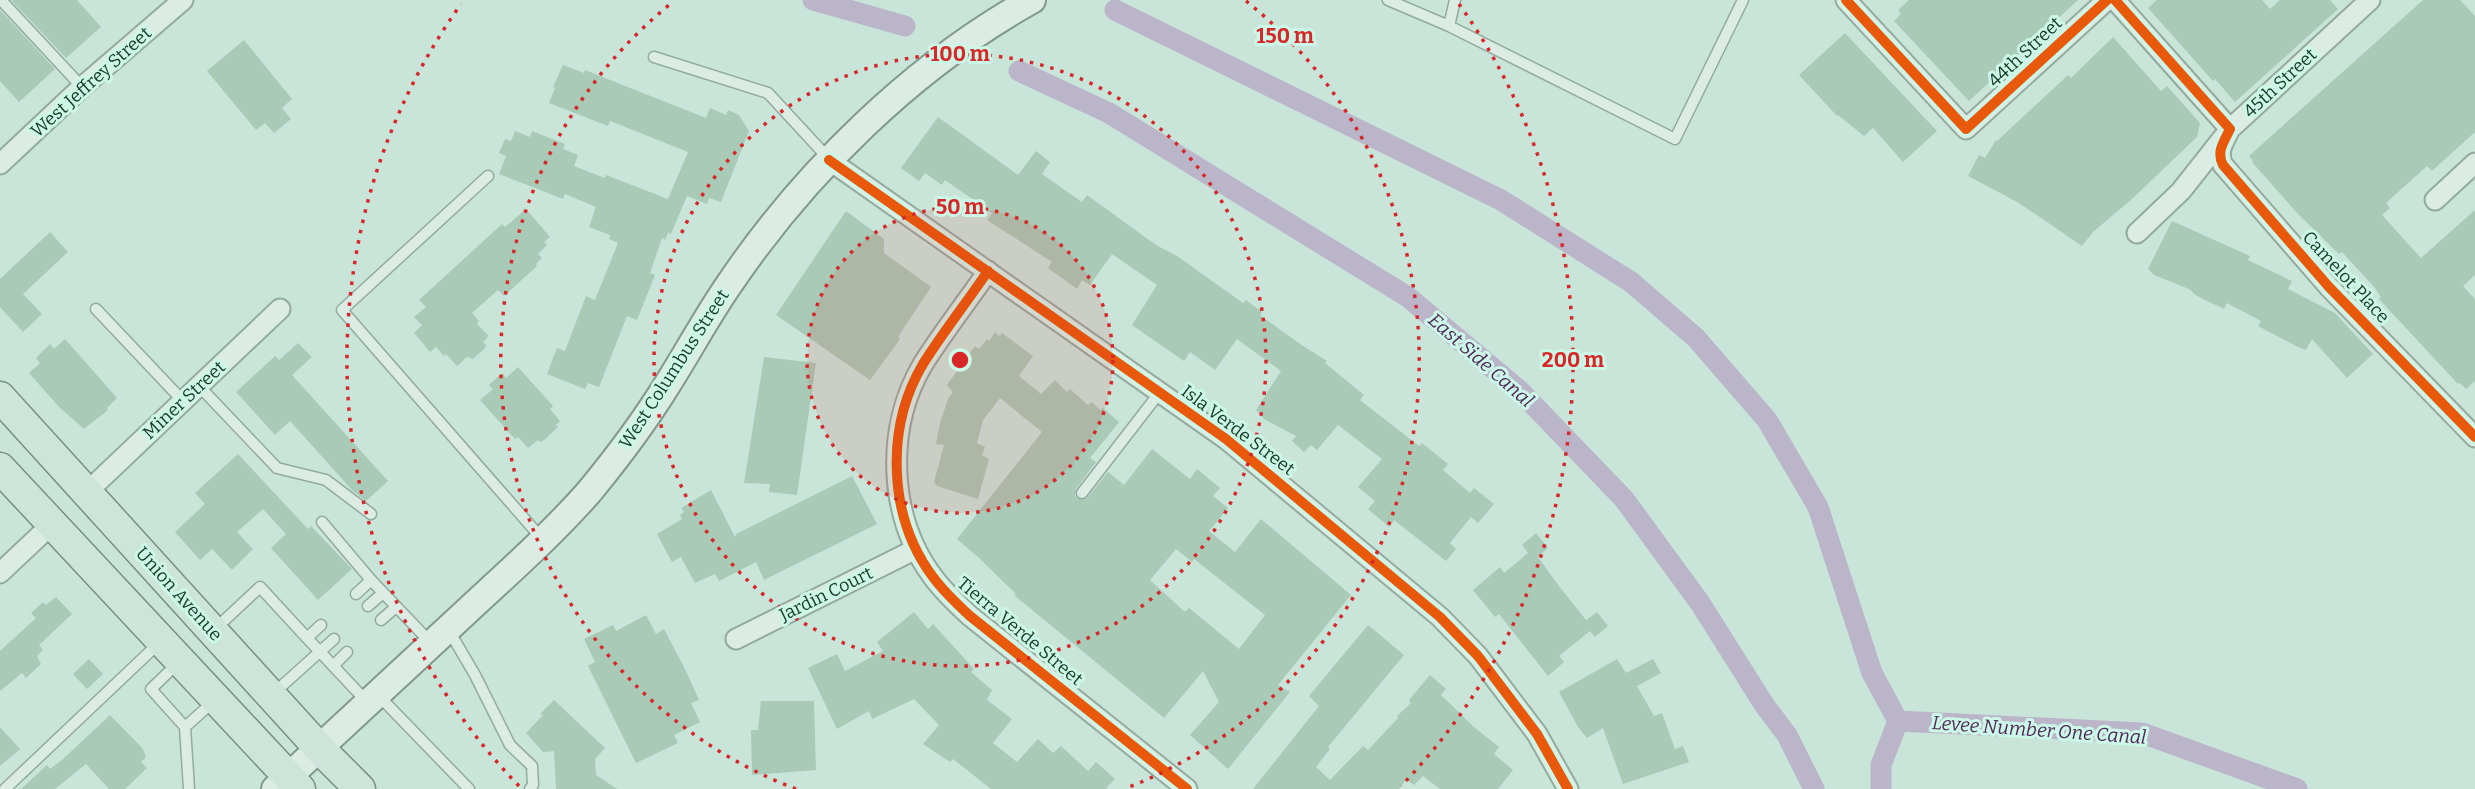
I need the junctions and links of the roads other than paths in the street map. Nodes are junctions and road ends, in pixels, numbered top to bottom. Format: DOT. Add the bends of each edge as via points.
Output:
graph roads {
  1 [pos="1,0"];
  2 [pos="183,0"];
  3 [pos="1032,0"];
  4 [pos="1388,0"];
  5 [pos="1455,0"];
  6 [pos="1743,0"];
  7 [pos="2106,0"];
  8 [pos="2115,0"];
  9 [pos="2370,0"];
  10 [pos="1857,4"];
  11 [pos="1448,26"];
  12 [pos="653,57"];
  13 [pos="82,87"];
  14 [pos="2230,129"];
  15 [pos="830,160"];
  16 [pos="2475,163"];
  17 [pos="0,164"];
  18 [pos="488,176"];
  19 [pos="2435,200"];
  20 [pos="2137,233"];
  21 [pos="988,271"];
  22 [pos="96,309"];
  23 [pos="280,309"];
  24 [pos="199,386"];
  25 [pos="1160,392"];
  26 [pos="0,397"];
  27 [pos="183,401"];
  28 [pos="2475,437"];
  29 [pos="0,468"];
  30 [pos="87,492"];
  31 [pos="1082,493"];
  32 [pos="371,514"];
  33 [pos="322,522"];
  34 [pos="52,524"];
  35 [pos="543,540"];
  36 [pos="916,550"];
  37 [pos="0,573"];
  38 [pos="371,580"];
  39 [pos="383,593"];
  40 [pos="356,594"];
  41 [pos="368,606"];
  42 [pos="396,607"];
  43 [pos="381,620"];
  44 [pos="321,625"];
  45 [pos="213,631"];
  46 [pos="439,636"];
  47 [pos="307,638"];
  48 [pos="334,639"];
  49 [pos="736,639"];
  50 [pos="170,651"];
  51 [pos="320,652"];
  52 [pos="347,652"];
  53 [pos="333,666"];
  54 [pos="272,695"];
  55 [pos="373,698"];
  56 [pos="216,700"];
  57 [pos="185,727"];
  58 [pos="319,748"];
  59 [pos="288,785"];
  60 [pos="358,786"];
  61 [pos="5,789"];
  62 [pos="188,789"];
  63 [pos="469,789"];
  64 [pos="530,789"];
  65 [pos="1187,789"];
  66 [pos="1568,789"];
  1 -- 13 [label="lane"];
  2 -- 13 [label="street, West Jeffrey Street"];
  3 -- 15 [label="main road, West Columbus Street" via="922,76"];
  4 -- 11 [label="lane"];
  5 -- 11 [label="lane"];
  6 -- 11 [label="lane" via="1675,139"];
  7 -- 10 [label="street, 44th Street" via="1966,129"];
  8 -- 14 [label="street"];
  9 -- 14 [label="street, 45th Street"];
  12 -- 15 [label="lane" via="768,93"];
  13 -- 17 [label="street, West Jeffrey Street"];
  14 -- 20 [label="street, 45th Street" via="2181,191"];
  14 -- 28 [label="street, Camelot Place" via="2220,148 2223,165 2329,287"];
  15 -- 21 [label="street, Isla Verde Street"];
  15 -- 35 [label="main road, West Columbus Street" via="727,286 629,442"];
  16 -- 19 [label="street"];
  18 -- 35 [label="lane" via="342,310"];
  21 -- 25 [label="street, Isla Verde Street"];
  21 -- 36 [label="street, Tierra Verde Street" via="923,365 900,425 897,483"];
  22 -- 27 [label="lane"];
  23 -- 24 [label="street, Miner Street"];
  24 -- 27 [label="street, Miner Street"];
  24 -- 32 [label="lane" via="277,468 326,480"];
  25 -- 31 [label="lane"];
  25 -- 66 [label="street, Isla Verde Street" via="1259,466 1440,617 1478,656 1537,734"];
  26 -- 30 [label="main road, Union Avenue"];
  27 -- 30 [label="street, Miner Street"];
  29 -- 34 [label="main road"];
  30 -- 45 [label="main road, Union Avenue"];
  33 -- 38 [label="lane"];
  34 -- 37 [label="street"];
  34 -- 50 [label="main road"];
  35 -- 46 [label="main road, West Columbus Street"];
  36 -- 49 [label="street, Jardin Court"];
  36 -- 65 [label="street, Tierra Verde Street" via="932,576 970,616"];
  38 -- 39 [label="lane"];
  38 -- 40 [label="lane"];
  39 -- 41 [label="lane"];
  39 -- 42 [label="lane"];
  42 -- 43 [label="lane"];
  42 -- 46 [label="lane"];
  44 -- 47 [label="lane"];
  45 -- 47 [label="lane" via="260,587"];
  45 -- 54 [label="main road, Union Avenue"];
  46 -- 55 [label="main road, West Columbus Street"];
  46 -- 64 [label="lane" via="475,675 510,745 532,766"];
  47 -- 51 [label="lane"];
  48 -- 51 [label="lane"];
  50 -- 56 [label="main road"];
  50 -- 57 [label="lane" via="151,689"];
  50 -- 61 [label="lane"];
  51 -- 53 [label="lane"];
  51 -- 54 [label="lane"];
  52 -- 53 [label="lane"];
  53 -- 55 [label="lane"];
  54 -- 58 [label="main road, Union Avenue"];
  55 -- 58 [label="main road, West Columbus Street"];
  55 -- 63 [label="lane"];
  56 -- 57 [label="lane"];
  56 -- 59 [label="main road"];
  57 -- 62 [label="lane"];
  58 -- 59 [label="main road, West Columbus Street"];
  58 -- 60 [label="main road, Union Avenue"];
}
